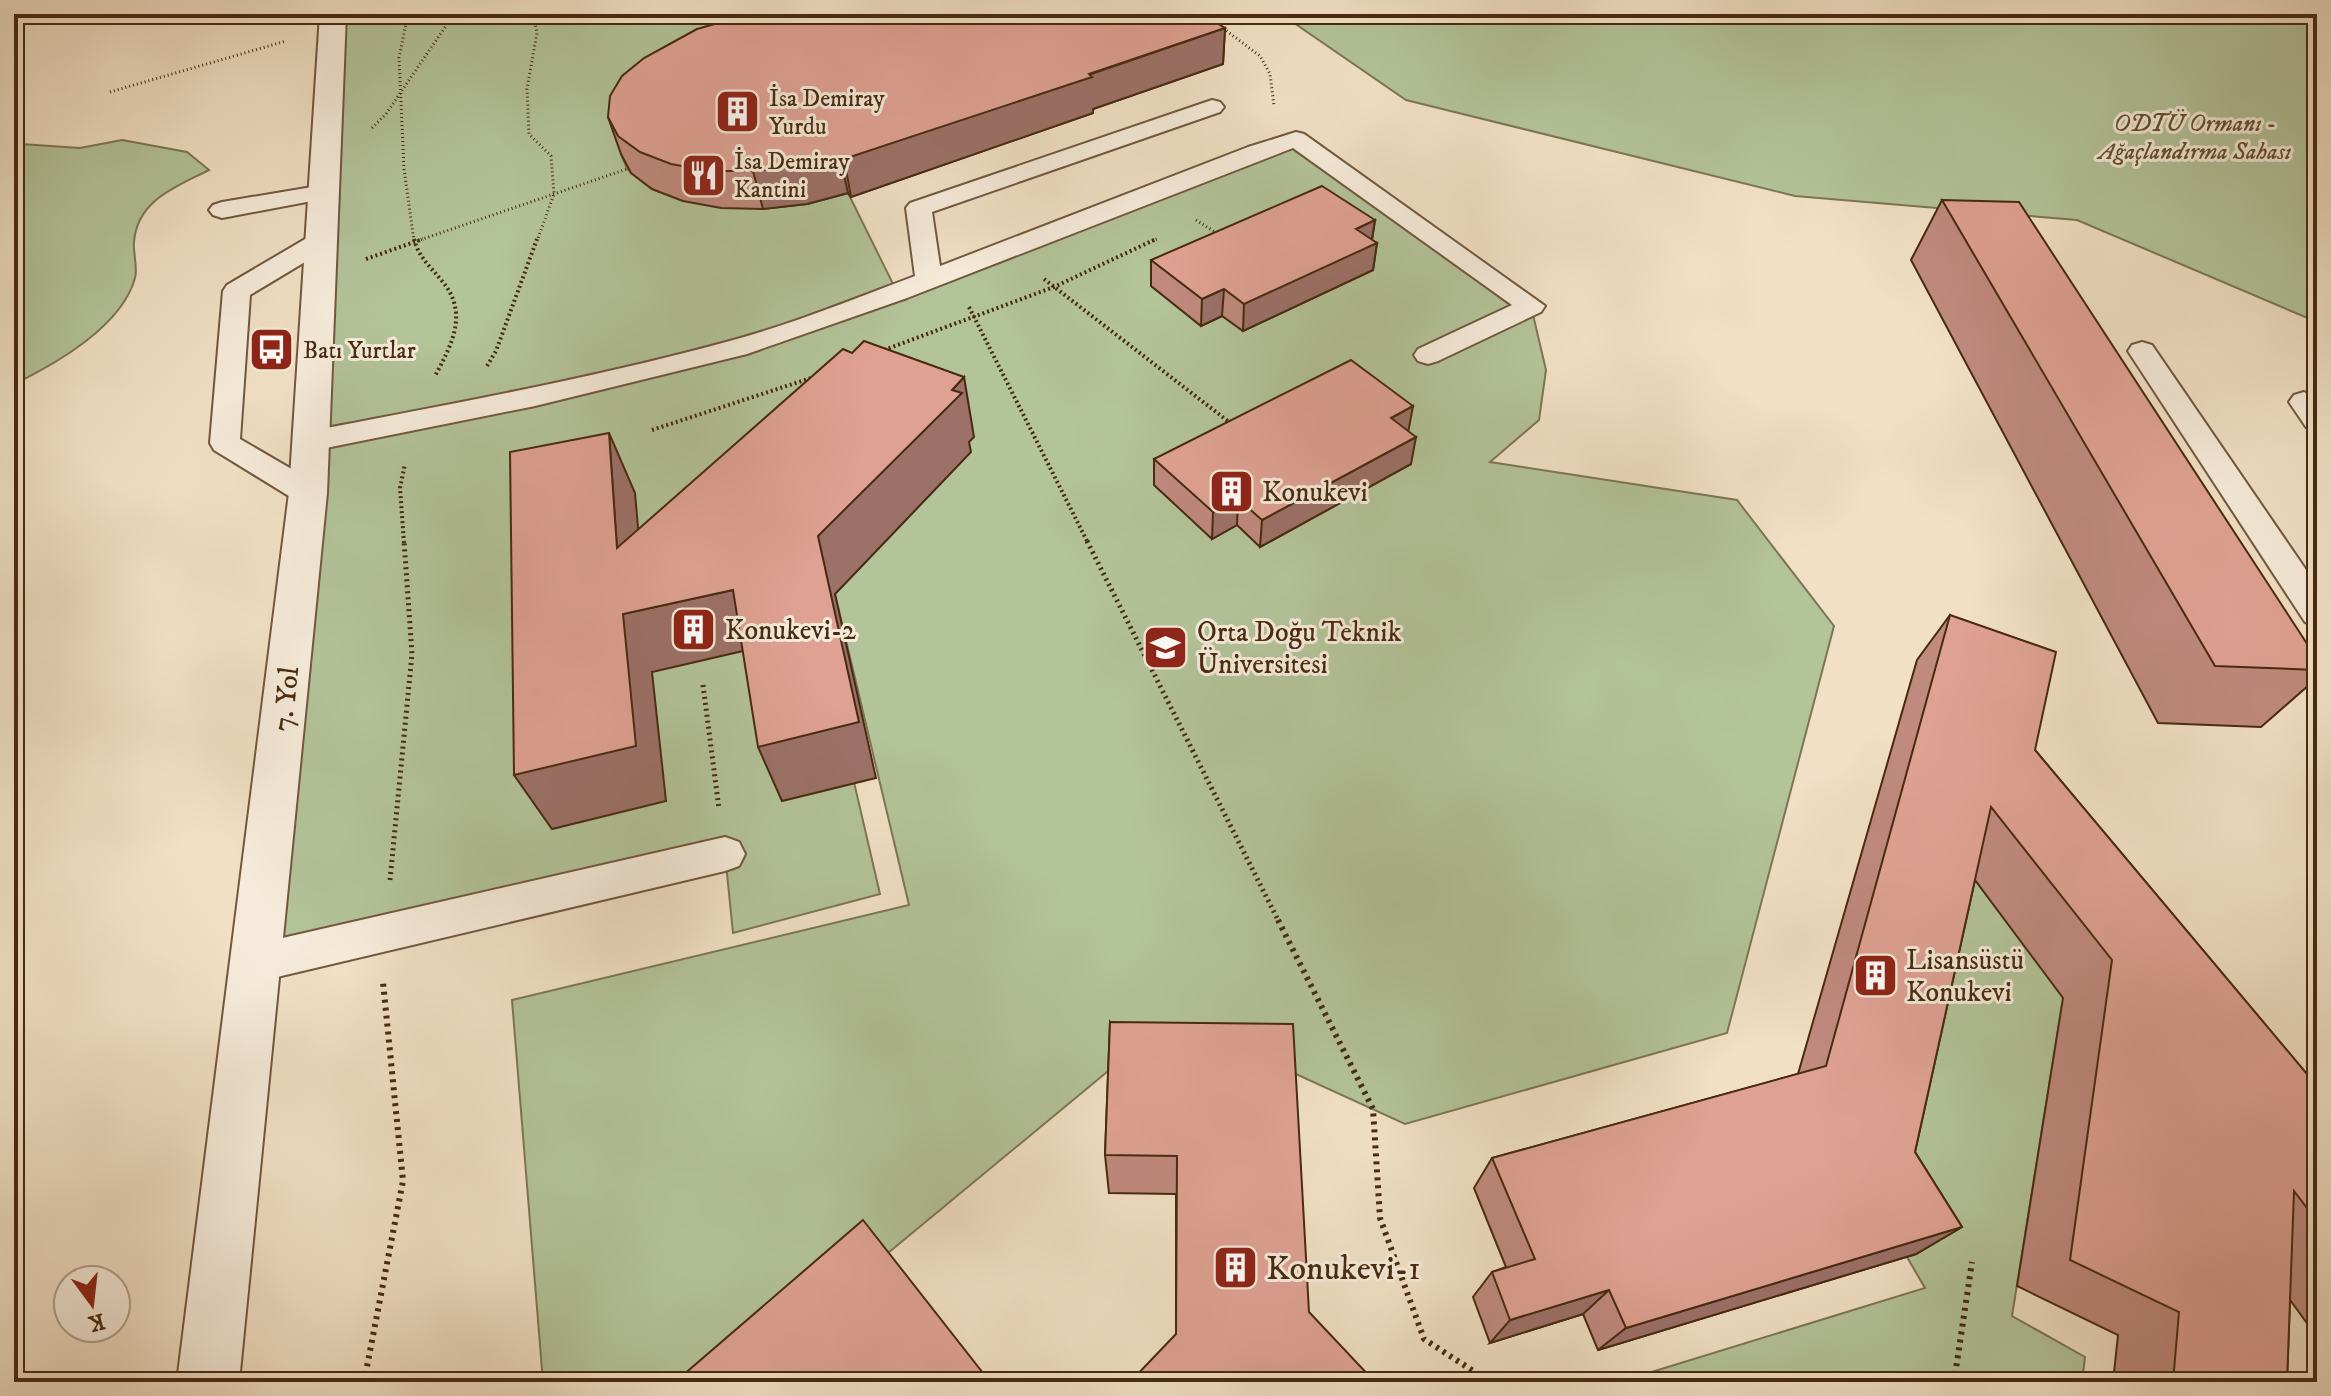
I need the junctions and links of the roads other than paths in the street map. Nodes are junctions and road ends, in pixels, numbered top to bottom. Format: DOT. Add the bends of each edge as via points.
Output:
graph roads {
  1 [pos="333,20"];
  2 [pos="1212,107"];
  3 [pos="324,185"];
  4 [pos="222,210"];
  5 [pos="321,258"];
  6 [pos="940,275"];
  7 [pos="2142,351"];
  8 [pos="1428,355"];
  9 [pos="311,441"];
  10 [pos="308,493"];
  11 [pos="2317,613"];
  12 [pos="725,854"];
  13 [pos="256,963"];
  14 [pos="208,1382"];
  1 -- 3 [label="street, 7. Yol"];
  2 -- 6 [label="lane" via="919,208"];
  3 -- 4 [label="lane"];
  3 -- 5 [label="street, 7. Yol"];
  5 -- 9 [label="street, 7. Yol"];
  5 -- 10 [label="lane" via="237,291 225,443"];
  6 -- 8 [label="lane" via="1296,139 1531,306"];
  6 -- 9 [label="lane" via="737,348 535,397"];
  7 -- 11 [label="lane"];
  9 -- 10 [label="street, 7. Yol"];
  10 -- 13 [label="street, 7. Yol"];
  12 -- 13 [label="lane"];
  13 -- 14 [label="street, 7. Yol"];
}
